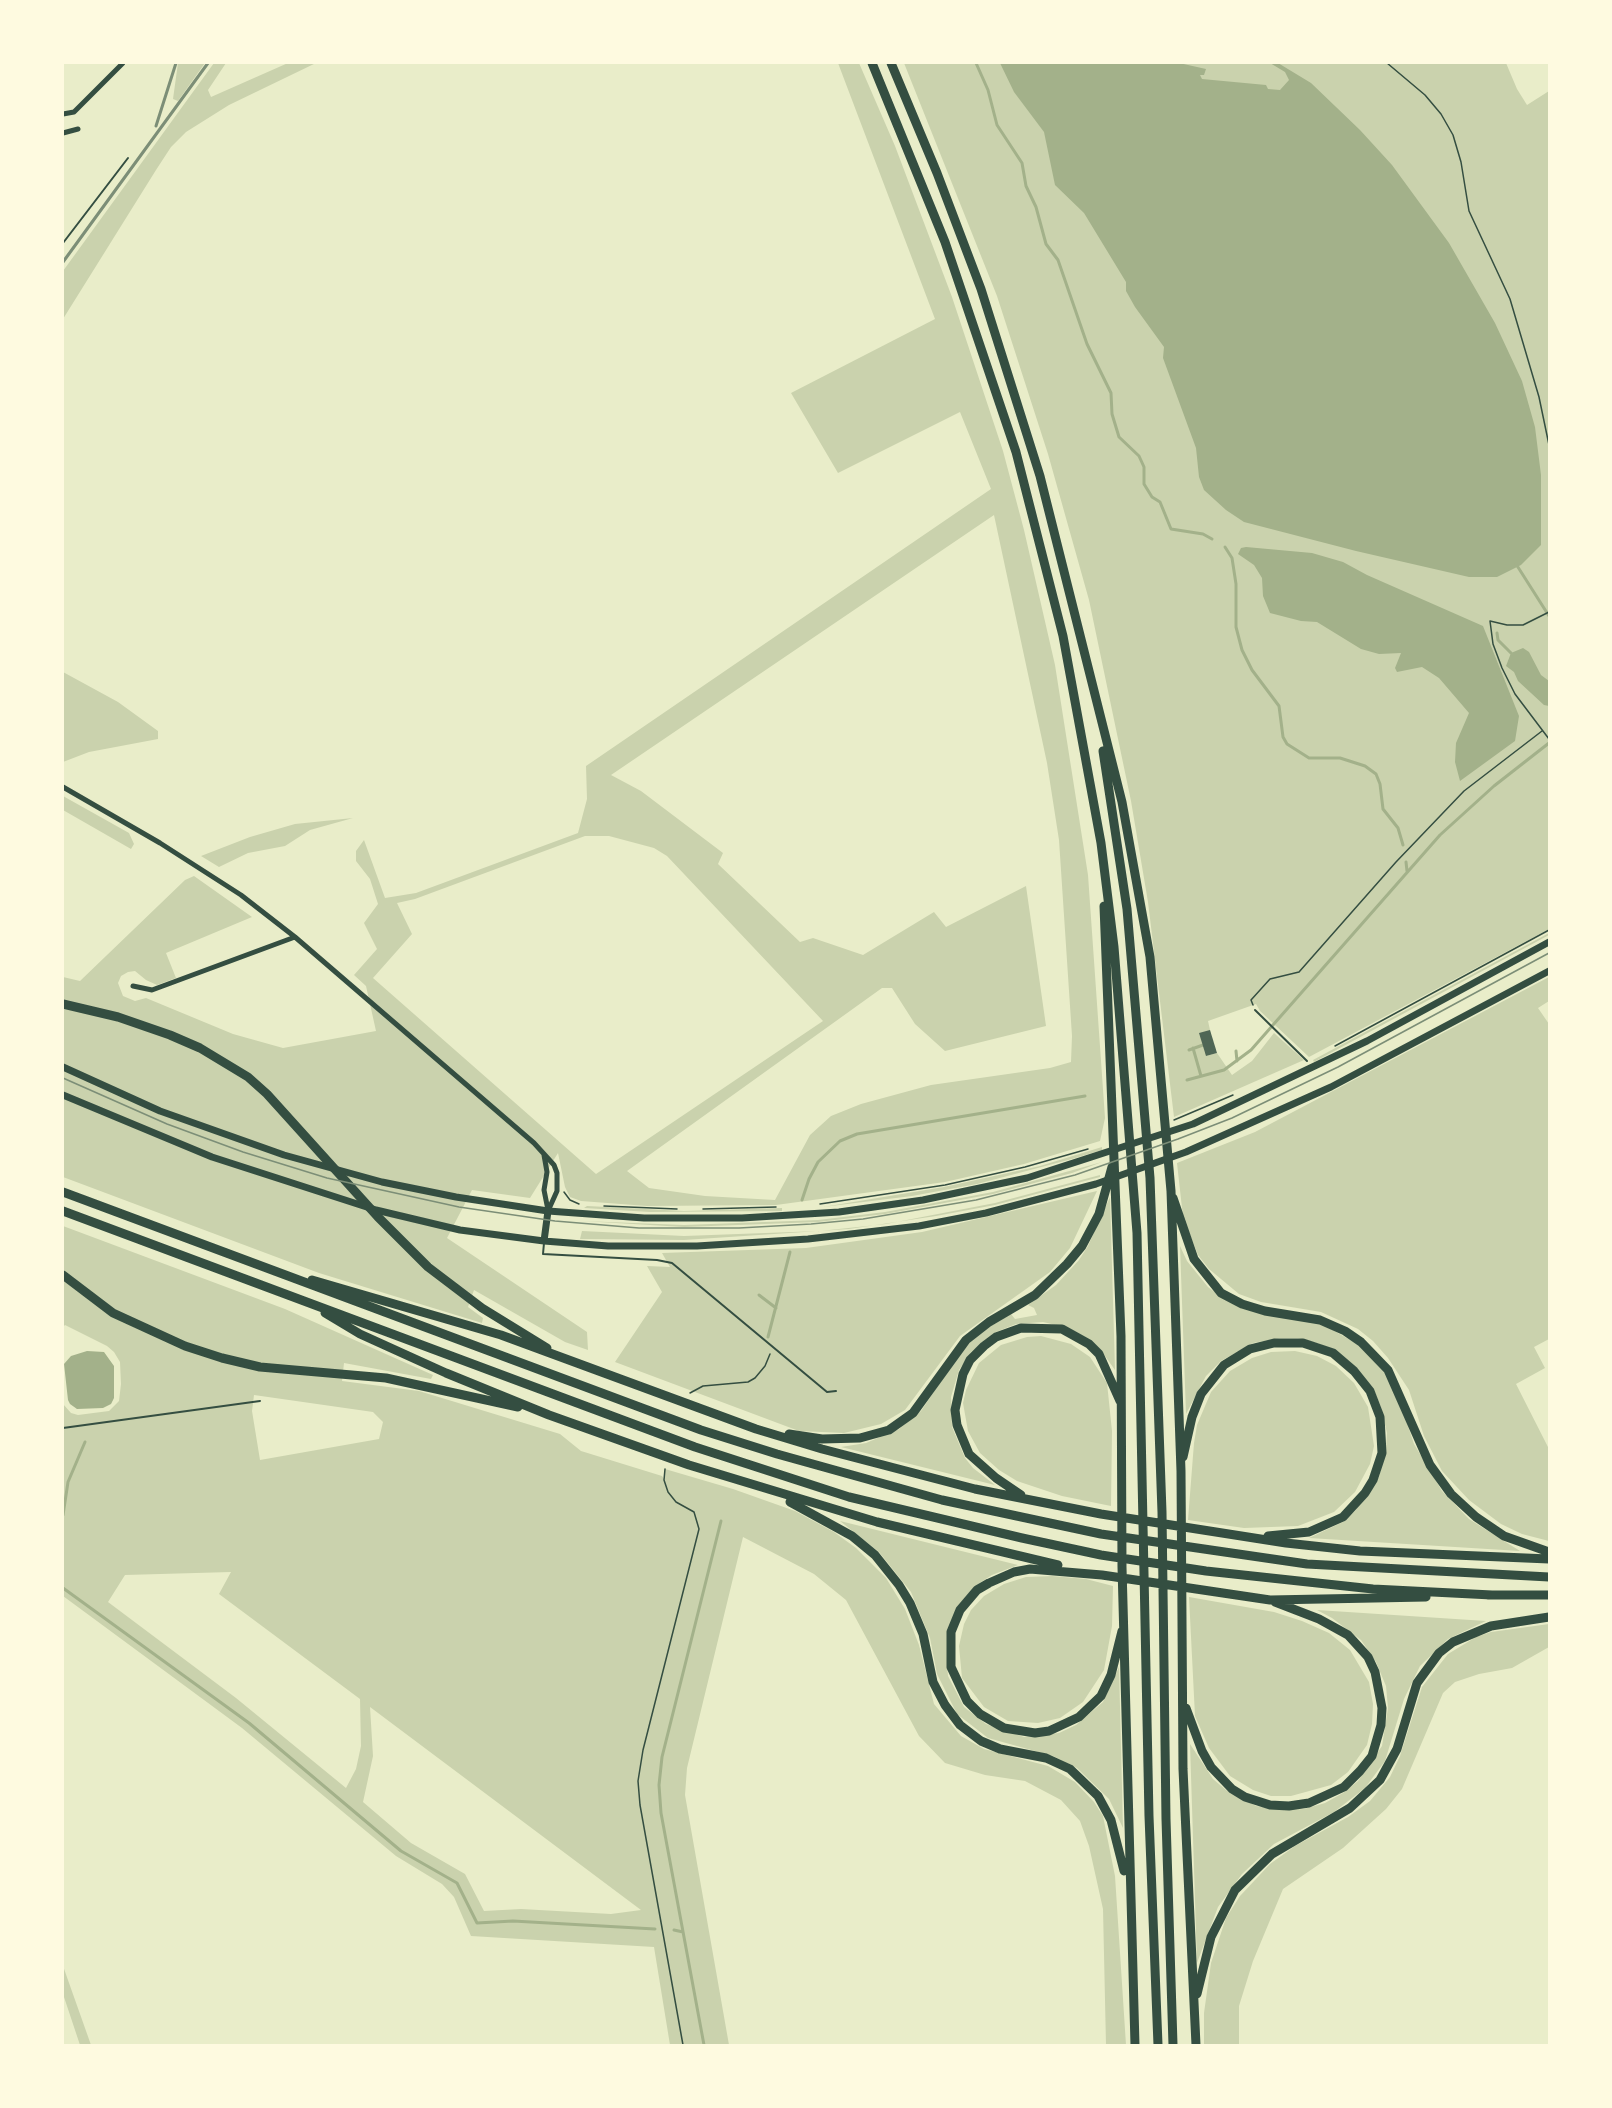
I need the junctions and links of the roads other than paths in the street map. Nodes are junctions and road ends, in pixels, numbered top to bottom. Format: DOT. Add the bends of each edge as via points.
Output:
graph roads {
  1 [pos="123,63"];
  2 [pos="872,63"];
  3 [pos="891,63"];
  4 [pos="63,114"];
  5 [pos="78,129"];
  6 [pos="63,133"];
  7 [pos="128,158"];
  8 [pos="63,243"];
  9 [pos="1089,678"];
  10 [pos="63,787"];
  11 [pos="1101,843"];
  12 [pos="295,937"];
  13 [pos="1549,942"];
  14 [pos="1549,970"];
  15 [pos="133,986"];
  16 [pos="63,1004"];
  17 [pos="1255,1010"];
  18 [pos="1307,1061"];
  19 [pos="63,1067"];
  20 [pos="63,1095"];
  21 [pos="543,1153"];
  22 [pos="1115,1156"];
  23 [pos="1171,1187"];
  24 [pos="63,1192"];
  25 [pos="63,1211"];
  26 [pos="548,1211"];
  27 [pos="544,1241"];
  28 [pos="249,1262"];
  29 [pos="63,1275"];
  30 [pos="305,1302"];
  31 [pos="570,1361"];
  32 [pos="836,1391"];
  33 [pos="260,1401"];
  34 [pos="1122,1406"];
  35 [pos="549,1415"];
  36 [pos="63,1428"];
  37 [pos="756,1428"];
  38 [pos="1181,1471"];
  39 [pos="753,1486"];
  40 [pos="1025,1498"];
  41 [pos="1243,1536"];
  42 [pos="1549,1552"];
  43 [pos="1549,1558"];
  44 [pos="1102,1575"];
  45 [pos="1549,1577"];
  46 [pos="1492,1595"];
  47 [pos="1549,1595"];
  48 [pos="1270,1600"];
  49 [pos="1125,1617"];
  50 [pos="1549,1617"];
  51 [pos="1184,1701"];
  52 [pos="1129,1891"];
  53 [pos="1194,2008"];
  54 [pos="1135,2045"];
  55 [pos="1158,2045"];
  56 [pos="1173,2045"];
  57 [pos="1196,2045"];
  1 -- 4 [label="street" via="74,112"];
  2 -- 11 [label="highway" via="945,242 1016,453 1063,636"];
  3 -- 9 [label="highway" via="937,173 999,343 1040,476"];
  5 -- 6 [label="street"];
  7 -- 8 [label="lane"];
  9 -- 23 [label="highway" via="1122,801 1150,957"];
  9 -- 56 [label="highway" via="1116,824 1146,1106 1161,1500"];
  10 -- 12 [label="street" via="204,869"];
  11 -- 22 [label="highway"];
  11 -- 55 [label="highway" via="1134,1184"];
  12 -- 15 [label="street" via="152,990"];
  12 -- 21 [label="street"];
  13 -- 26 [label="main road" via="1367,1041 1231,1108 1114,1152 1027,1178 887,1206 791,1216 692,1219"];
  14 -- 27 [label="main road" via="1364,1071 1265,1119 1176,1156 1050,1197 919,1226 808,1239 667,1246"];
  16 -- 31 [label="highway" via="118,1017 200,1048 248,1077 412,1252 482,1308"];
  17 -- 18 [label="lane"];
  19 -- 26 [label="main road" via="160,1111 306,1162 425,1191"];
  20 -- 27 [label="main road" via="202,1154 332,1197 419,1221"];
  21 -- 26 [label="street"];
  21 -- 26 [label="street" via="557,1173 557,1191"];
  22 -- 34 [label="highway"];
  22 -- 37 [label="highway" via="1106,1194 1082,1246 1035,1295 966,1340 925,1400 899,1424 875,1434 842,1439"];
  23 -- 38 [label="highway"];
  23 -- 42 [label="highway" via="1194,1259 1221,1293 1265,1311 1320,1320 1360,1342 1388,1370 1422,1449 1451,1494 1504,1536"];
  24 -- 28 [label="highway"];
  25 -- 30 [label="highway"];
  26 -- 27 [label="main road"];
  27 -- 32 [label="lane" via="543,1254 672,1263 827,1392"];
  28 -- 31 [label="highway" via="501,1335"];
  28 -- 45 [label="highway" via="701,1430 920,1494 1101,1534 1206,1551 1307,1564"];
  29 -- 35 [label="highway" via="112,1313 222,1358 260,1366 386,1378"];
  30 -- 35 [label="highway" via="360,1334"];
  30 -- 46 [label="highway" via="695,1448 849,1497 947,1522 1101,1555 1206,1571 1373,1589"];
  31 -- 37 [label="highway"];
  33 -- 36 [label="lane"];
  34 -- 40 [label="highway" via="1099,1354 1062,1329 1021,1328 984,1346 963,1374 956,1401 957,1425 969,1454"];
  34 -- 49 [label="highway"];
  35 -- 39 [label="highway"];
  37 -- 40 [label="highway" via="975,1489"];
  38 -- 41 [label="highway" via="1201,1394 1235,1356 1274,1343 1303,1343 1333,1353 1354,1371 1376,1403 1381,1428 1382,1453 1365,1493 1343,1516 1309,1532"];
  38 -- 51 [label="highway" via="1179,1549"];
  39 -- 44 [label="highway" via="877,1522"];
  39 -- 52 [label="highway" via="807,1510 852,1536 875,1555 910,1603 933,1682 945,1706 960,1725 981,1741 1046,1758 1070,1769 1098,1796 1111,1820"];
  40 -- 41 [label="highway"];
  41 -- 43 [label="highway" via="1360,1551"];
  44 -- 48 [label="highway"];
  44 -- 49 [label="highway" via="1030,1569 1001,1577 977,1590 960,1610 951,1632 951,1667 959,1687 980,1714 1004,1728 1035,1732 1065,1725 1101,1696 1111,1675"];
  46 -- 47 [label="highway"];
  46 -- 48 [label="highway"];
  48 -- 51 [label="highway" via="1335,1627 1368,1657 1380,1689 1381,1725 1372,1756 1360,1772 1344,1787 1309,1803 1270,1805 1245,1797 1210,1767"];
  49 -- 52 [label="highway"];
  50 -- 53 [label="highway" via="1480,1630 1453,1642 1434,1659 1417,1683 1397,1749 1380,1780 1350,1808 1272,1854 1236,1890 1211,1937"];
  51 -- 53 [label="highway" via="1183,1769"];
  52 -- 54 [label="highway"];
  53 -- 57 [label="highway"];
}
